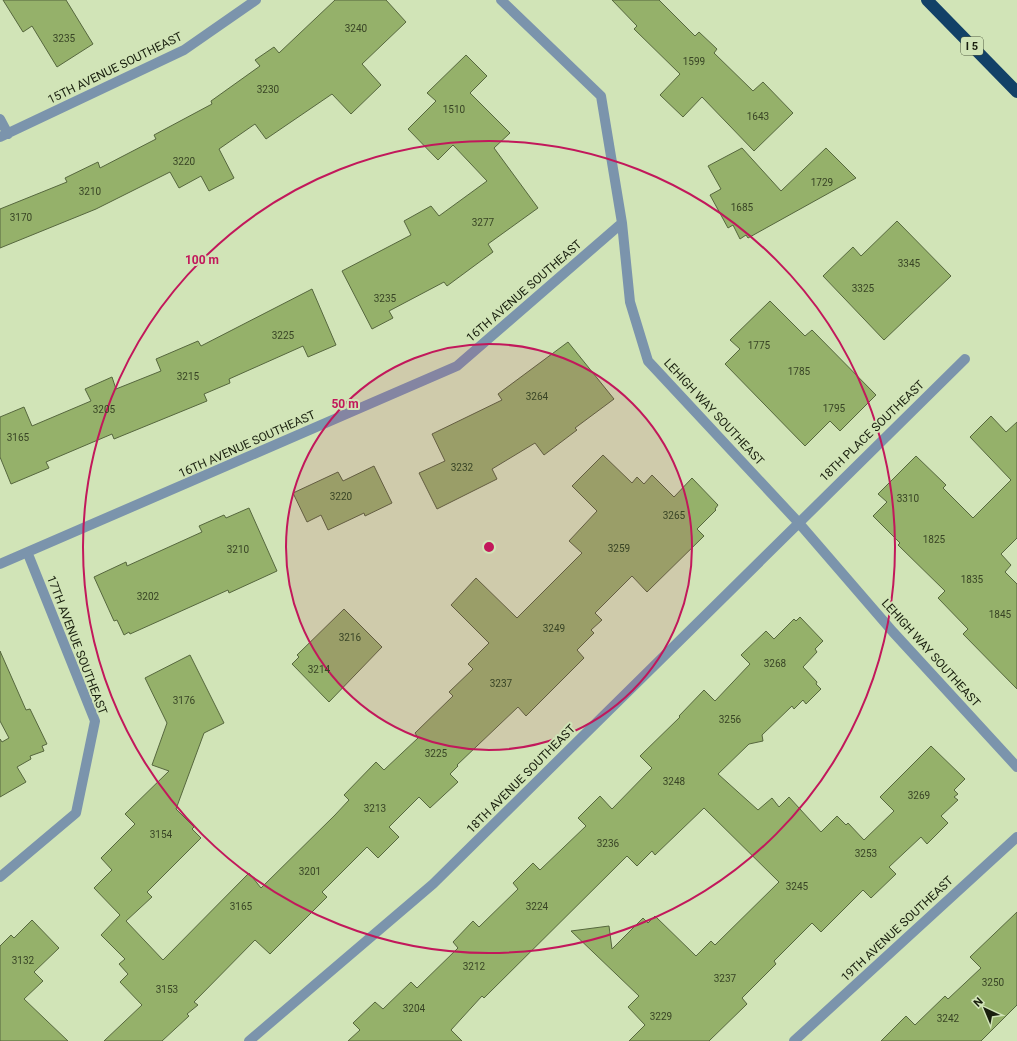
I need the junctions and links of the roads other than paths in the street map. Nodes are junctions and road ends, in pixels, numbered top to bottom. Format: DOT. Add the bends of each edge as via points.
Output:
graph roads {
  1 [pos="256,0"];
  2 [pos="502,0"];
  3 [pos="927,0"];
  4 [pos="1017,92"];
  5 [pos="0,119"];
  6 [pos="4,136"];
  7 [pos="622,223"];
  8 [pos="965,359"];
  9 [pos="798,522"];
  10 [pos="28,554"];
  11 [pos="0,564"];
  12 [pos="1017,767"];
  13 [pos="1017,837"];
  14 [pos="0,877"];
  15 [pos="249,1041"];
  16 [pos="794,1041"];
  1 -- 6 [label="street, 15TH AVENUE SOUTHEAST" via="184,50"];
  2 -- 7 [label="street, LEHIGH WAY SOUTHEAST" via="601,96"];
  3 -- 4 [label="highway, I 5"];
  5 -- 6 [label="street"];
  7 -- 9 [label="street, LEHIGH WAY SOUTHEAST" via="630,302 648,361"];
  7 -- 10 [label="street, 16TH AVENUE SOUTHEAST" via="457,366"];
  8 -- 9 [label="street, 18TH PLACE SOUTHEAST"];
  9 -- 12 [label="street, LEHIGH WAY SOUTHEAST" via="893,632"];
  9 -- 15 [label="street, 18TH AVENUE SOUTHEAST" via="433,884"];
  10 -- 11 [label="street, 16TH AVENUE SOUTHEAST"];
  10 -- 14 [label="street, 17TH AVENUE SOUTHEAST" via="95,720 76,813"];
  13 -- 16 [label="street, 19TH AVENUE SOUTHEAST"];
}
